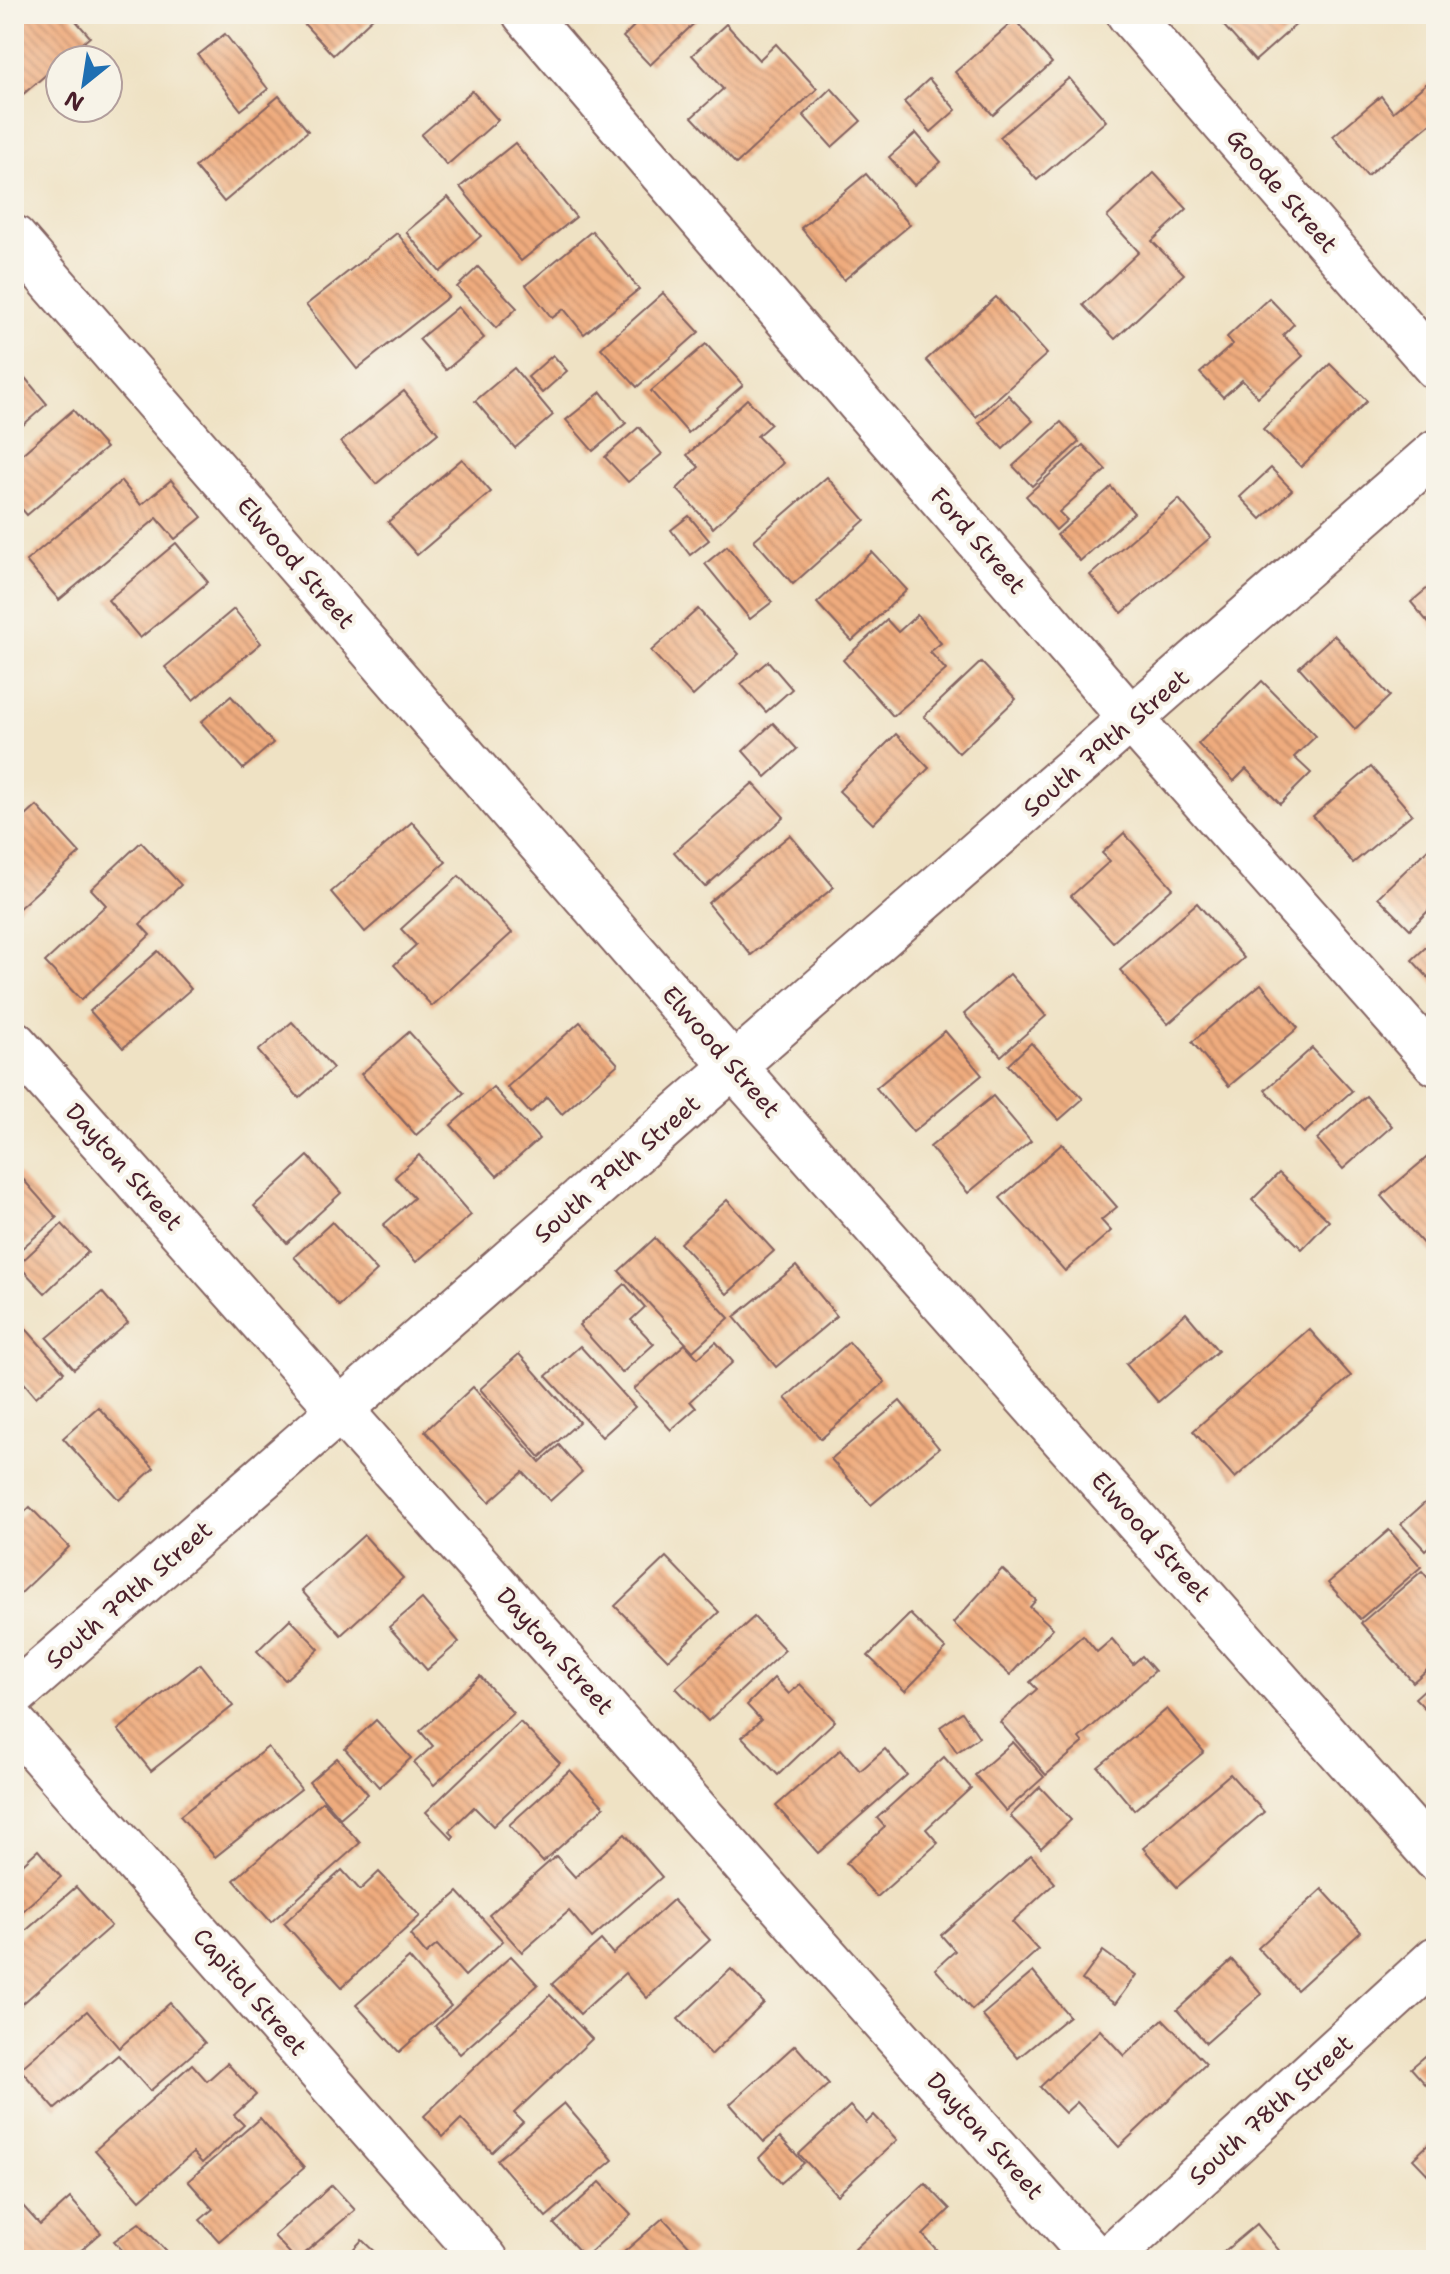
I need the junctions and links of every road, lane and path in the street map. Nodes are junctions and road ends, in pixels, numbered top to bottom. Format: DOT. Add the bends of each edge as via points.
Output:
graph roads {
  1 [pos="525,14"];
  2 [pos="1129,14"];
  3 [pos="14,238"];
  4 [pos="1436,367"];
  5 [pos="1436,452"];
  6 [pos="1133,721"];
  7 [pos="14,1043"];
  8 [pos="1436,1063"];
  9 [pos="734,1067"];
  10 [pos="341,1410"];
  11 [pos="14,1695"];
  12 [pos="14,1724"];
  13 [pos="1436,1859"];
  14 [pos="1436,1959"];
  15 [pos="486,2260"];
  16 [pos="1096,2260"];
  17 [pos="1107,2260"];
  1 -- 6 [label="street, Ford Street"];
  2 -- 4 [label="street, Goode Street"];
  3 -- 9 [label="street, Elwood Street"];
  5 -- 6 [label="street, South 79th Street"];
  6 -- 8 [label="street, Ford Street"];
  6 -- 9 [label="street, South 79th Street"];
  7 -- 10 [label="street, Dayton Street"];
  9 -- 10 [label="street, South 79th Street"];
  9 -- 13 [label="street, Elwood Street"];
  10 -- 11 [label="street, South 79th Street"];
  10 -- 16 [label="street, Dayton Street"];
  12 -- 15 [label="street, Capitol Street"];
  14 -- 17 [label="street, South 78th Street"];
}
